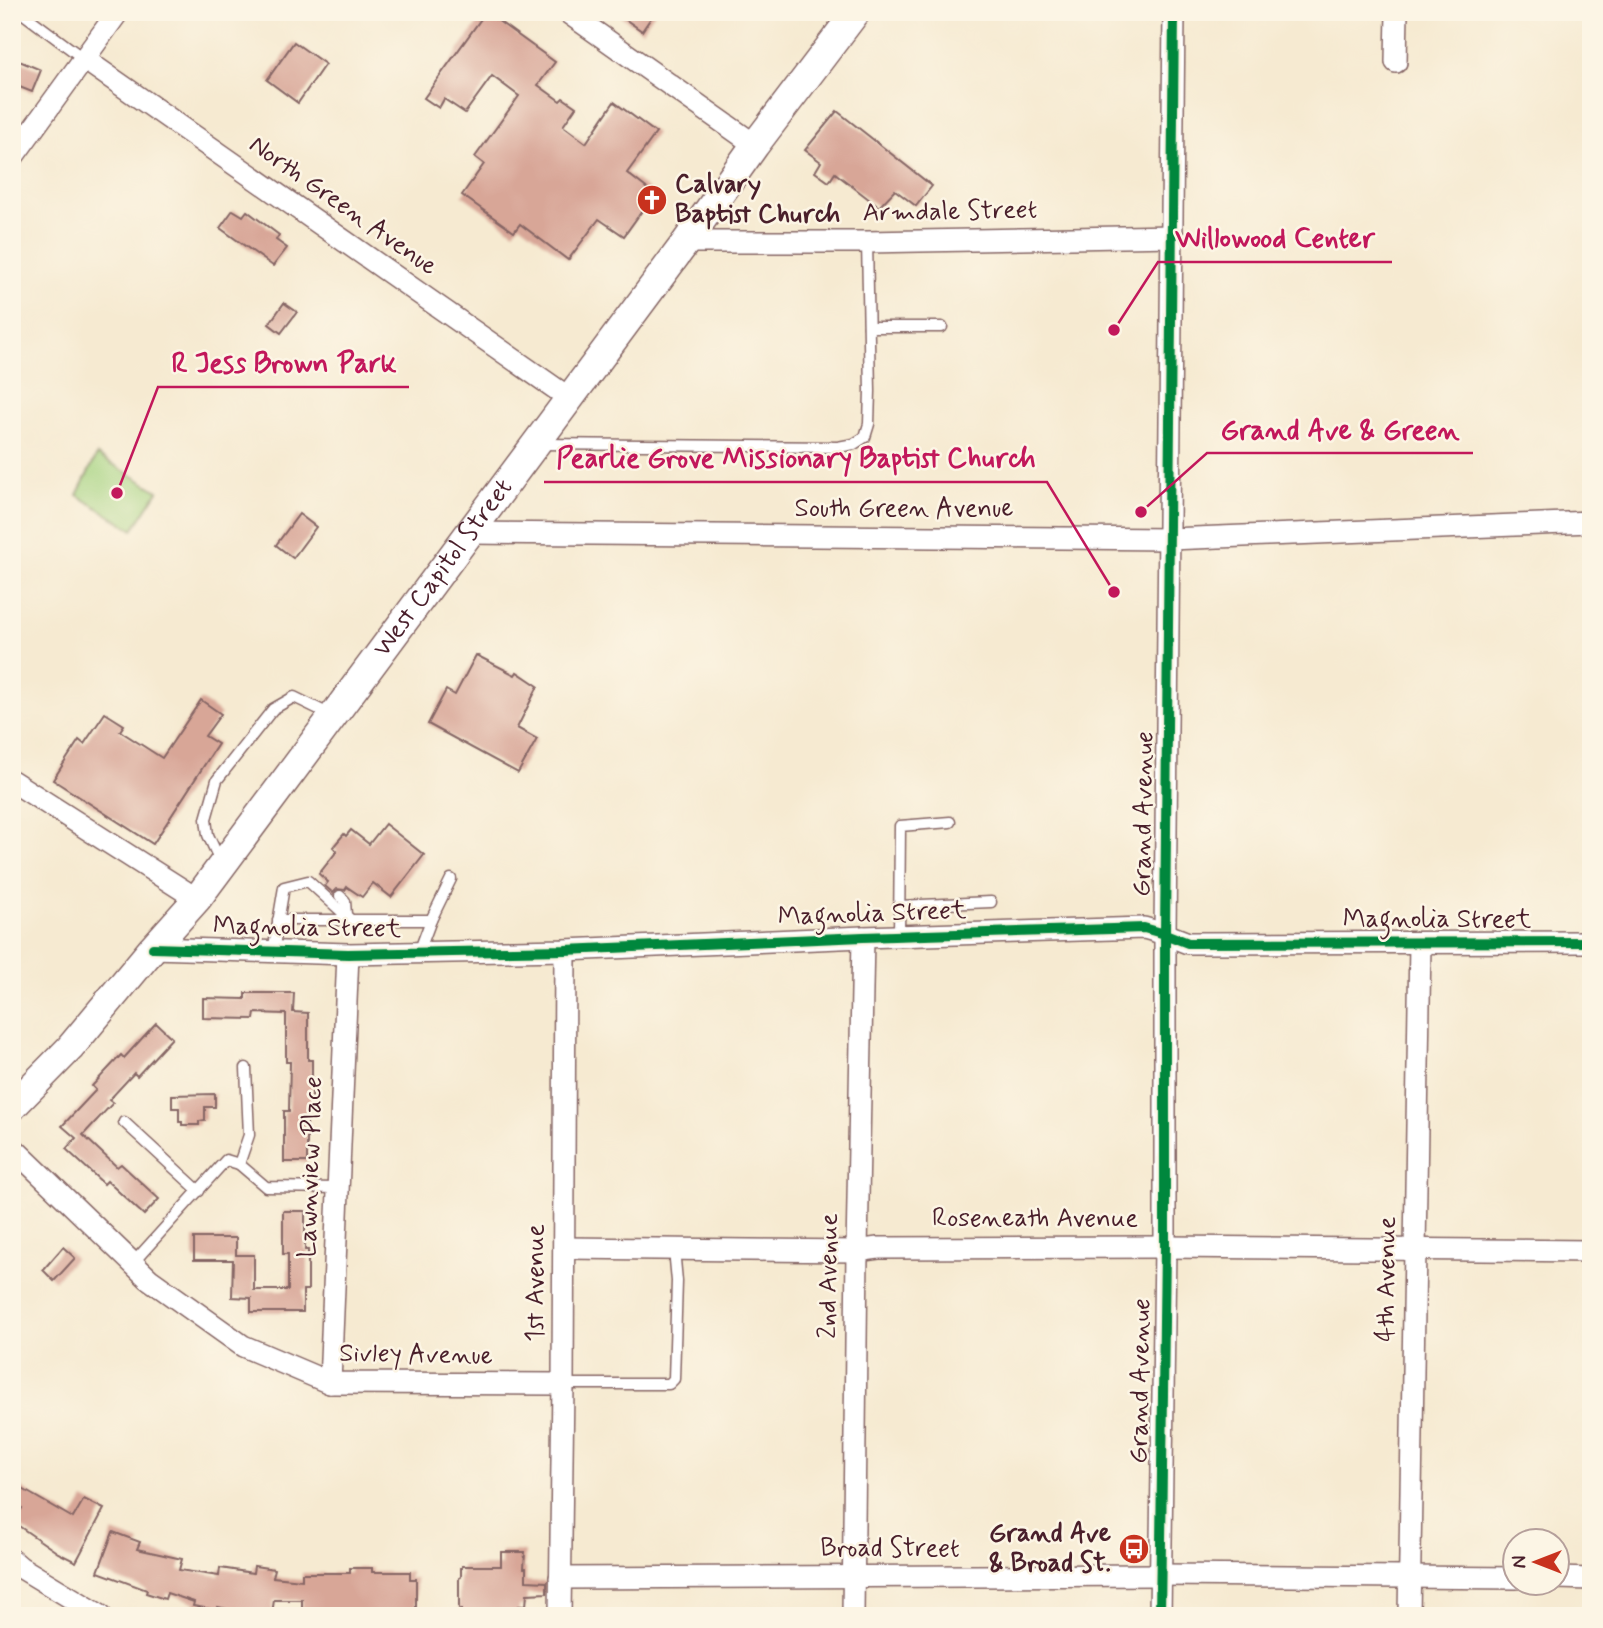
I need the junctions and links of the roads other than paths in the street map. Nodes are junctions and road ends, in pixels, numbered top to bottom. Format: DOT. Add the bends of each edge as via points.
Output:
graph roads {
  1 [pos="21,12"];
  2 [pos="118,12"];
  3 [pos="567,12"];
  4 [pos="856,12"];
  5 [pos="1174,12"];
  6 [pos="1397,12"];
  7 [pos="84,59"];
  8 [pos="1396,62"];
  9 [pos="755,145"];
  10 [pos="12,158"];
  11 [pos="1173,236"];
  12 [pos="686,242"];
  13 [pos="867,242"];
  14 [pos="869,327"];
  15 [pos="942,327"];
  16 [pos="569,398"];
  17 [pos="535,444"];
  18 [pos="1591,522"];
  19 [pos="469,533"];
  20 [pos="1170,539"];
  21 [pos="334,716"];
  22 [pos="12,781"];
  23 [pos="950,822"];
  24 [pos="222,866"];
  25 [pos="451,879"];
  26 [pos="313,885"];
  27 [pos="325,886"];
  28 [pos="340,896"];
  29 [pos="197,900"];
  30 [pos="991,902"];
  31 [pos="898,906"];
  32 [pos="349,918"];
  33 [pos="278,920"];
  34 [pos="431,920"];
  35 [pos="1165,934"];
  36 [pos="899,936"];
  37 [pos="863,937"];
  38 [pos="1591,942"];
  39 [pos="1420,943"];
  40 [pos="153,948"];
  41 [pos="565,950"];
  42 [pos="273,951"];
  43 [pos="419,953"];
  44 [pos="348,954"];
  45 [pos="246,1068"];
  46 [pos="12,1107"];
  47 [pos="124,1122"];
  48 [pos="12,1147"];
  49 [pos="239,1164"];
  50 [pos="338,1188"];
  51 [pos="199,1191"];
  52 [pos="1165,1247"];
  53 [pos="565,1248"];
  54 [pos="674,1250"];
  55 [pos="1416,1250"];
  56 [pos="857,1251"];
  57 [pos="1591,1251"];
  58 [pos="132,1264"];
  59 [pos="330,1382"];
  60 [pos="564,1384"];
  61 [pos="12,1560"];
  62 [pos="1161,1574"];
  63 [pos="853,1577"];
  64 [pos="1410,1577"];
  65 [pos="560,1578"];
  66 [pos="1502,1578"];
  67 [pos="1572,1578"];
  68 [pos="1591,1578"];
  69 [pos="101,1616"];
  70 [pos="559,1616"];
  71 [pos="853,1616"];
  72 [pos="1160,1616"];
  73 [pos="1409,1616"];
  1 -- 7 [label="lane"];
  2 -- 7 [label="street"];
  3 -- 9 [label="street"];
  4 -- 9 [label="main road, West Capitol Street"];
  5 -- 11 [label="street, Grand Avenue"];
  6 -- 8 [label="street"];
  7 -- 10 [label="street"];
  7 -- 16 [label="street, North Green Avenue"];
  9 -- 12 [label="main road, West Capitol Street"];
  11 -- 13 [label="street, Armdale Street"];
  11 -- 20 [label="street, Grand Avenue"];
  12 -- 13 [label="street, Armdale Street"];
  12 -- 16 [label="main road, West Capitol Street"];
  13 -- 14 [label="lane"];
  14 -- 15 [label="lane"];
  14 -- 17 [label="lane" via="869,424 865,437 854,444"];
  16 -- 17 [label="main road, West Capitol Street"];
  17 -- 19 [label="main road, West Capitol Street"];
  18 -- 20 [label="street, South Green Avenue"];
  19 -- 20 [label="street, South Green Avenue"];
  19 -- 21 [label="main road, West Capitol Street"];
  20 -- 35 [label="street, Grand Avenue"];
  21 -- 24 [label="main road, West Capitol Street"];
  21 -- 24 [label="lane" via="294,697 273,709 217,780 206,819"];
  22 -- 29 [label="street"];
  23 -- 31 [label="lane" via="900,826"];
  24 -- 29 [label="main road, West Capitol Street"];
  25 -- 34 [label="lane"];
  26 -- 27 [label="lane"];
  26 -- 32 [label="lane"];
  26 -- 33 [label="lane" via="308,881 284,887"];
  28 -- 32 [label="lane"];
  29 -- 40 [label="main road, West Capitol Street"];
  30 -- 31 [label="lane"];
  31 -- 36 [label="lane"];
  32 -- 33 [label="lane"];
  32 -- 34 [label="lane"];
  33 -- 42 [label="lane"];
  34 -- 43 [label="lane"];
  35 -- 36 [label="street, Magnolia Street" via="1144,928"];
  35 -- 39 [label="street, Magnolia Street" via="1188,943"];
  35 -- 52 [label="street, Grand Avenue"];
  36 -- 37 [label="street, Magnolia Street"];
  37 -- 41 [label="street, Magnolia Street"];
  37 -- 56 [label="street, 2nd Avenue"];
  38 -- 39 [label="street, Magnolia Street"];
  39 -- 55 [label="street, 4th Avenue"];
  40 -- 42 [label="street, Magnolia Street"];
  40 -- 46 [label="main road, West Capitol Street" via="70,1048"];
  41 -- 43 [label="street, Magnolia Street"];
  41 -- 53 [label="street, 1st Avenue"];
  42 -- 44 [label="street, Magnolia Street"];
  43 -- 44 [label="street, Magnolia Street"];
  44 -- 50 [label="street, Lawnview Place"];
  45 -- 49 [label="lane" via="249,1135"];
  47 -- 51 [label="lane"];
  48 -- 58 [label="street, Sivley Avenue"];
  49 -- 50 [label="lane" via="266,1187"];
  49 -- 51 [label="lane" via="226,1160"];
  50 -- 59 [label="street, Lawnview Place"];
  51 -- 58 [label="lane"];
  52 -- 55 [label="street, Roseneath Avenue"];
  52 -- 56 [label="street, Roseneath Avenue"];
  52 -- 62 [label="street, Grand Avenue"];
  53 -- 54 [label="street, Roseneath Avenue"];
  53 -- 60 [label="street, 1st Avenue"];
  54 -- 56 [label="street, Roseneath Avenue"];
  54 -- 60 [label="lane" via="674,1379 669,1384"];
  55 -- 57 [label="street, Roseneath Avenue"];
  55 -- 64 [label="street, 4th Avenue"];
  56 -- 63 [label="street, 2nd Avenue"];
  58 -- 59 [label="street, Sivley Avenue" via="243,1346"];
  59 -- 60 [label="street, Sivley Avenue"];
  60 -- 65 [label="street, 1st Avenue"];
  61 -- 69 [label="street"];
  62 -- 63 [label="street, Broad Street"];
  62 -- 64 [label="street, Broad Street"];
  62 -- 72 [label="street, Grand Avenue"];
  63 -- 65 [label="street, Broad Street"];
  63 -- 71 [label="street, 2nd Avenue"];
  64 -- 66 [label="street, Broad Street"];
  64 -- 73 [label="street, 4th Avenue"];
  65 -- 70 [label="street, 1st Avenue"];
  67 -- 68 [label="street"];
}
